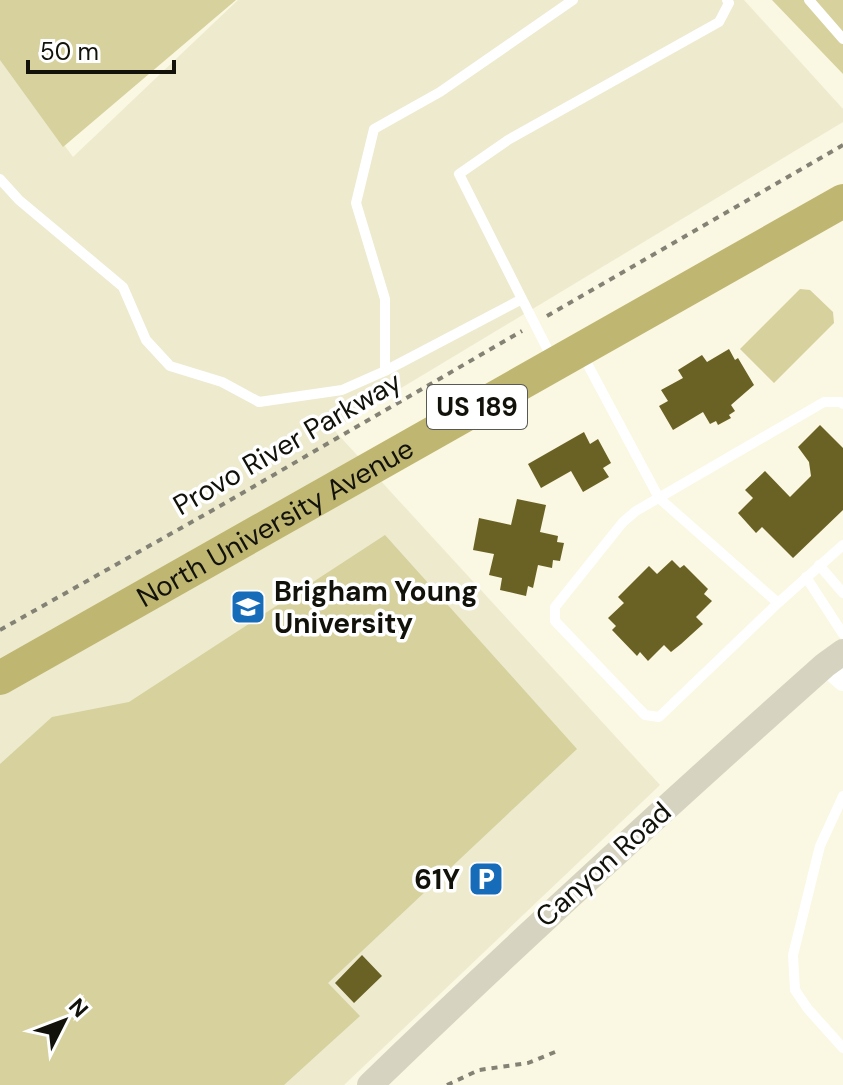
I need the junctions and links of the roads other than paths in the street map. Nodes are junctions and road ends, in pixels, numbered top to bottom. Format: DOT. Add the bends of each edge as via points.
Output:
graph roads {
  1 [pos="573,0"];
  2 [pos="727,0"];
  3 [pos="809,0"];
  4 [pos="843,39"];
  5 [pos="0,179"];
  6 [pos="843,201"];
  7 [pos="522,299"];
  8 [pos="567,356"];
  9 [pos="385,371"];
  10 [pos="843,404"];
  11 [pos="659,498"];
  12 [pos="843,545"];
  13 [pos="819,565"];
  14 [pos="806,577"];
  15 [pos="843,593"];
  16 [pos="778,603"];
  17 [pos="843,634"];
  18 [pos="837,666"];
  19 [pos="0,678"];
  20 [pos="843,796"];
  21 [pos="843,1048"];
  22 [pos="370,1085"];
  1 -- 9 [label="lane" via="440,92 374,129 356,203 385,299"];
  2 -- 7 [label="lane" via="719,22 508,140 459,174"];
  3 -- 4 [label="lane"];
  5 -- 9 [label="lane" via="123,287 146,340 170,366 222,382 259,402 342,390"];
  6 -- 8 [label="highway, North University Avenue / US 189"];
  7 -- 8 [label="lane" via="534,324"];
  7 -- 9 [label="lane"];
  8 -- 11 [label="lane"];
  8 -- 19 [label="highway, North University Avenue / US 189"];
  10 -- 11 [label="lane" via="824,402"];
  11 -- 16 [label="lane"];
  11 -- 16 [label="lane" via="623,522 555,607 555,621 645,715 659,717"];
  12 -- 13 [label="lane"];
  13 -- 14 [label="lane"];
  13 -- 15 [label="lane"];
  14 -- 16 [label="lane"];
  14 -- 17 [label="lane"];
  18 -- 22 [label="main road, Canyon Road" via="519,941"];
  20 -- 21 [label="lane" via="820,846 793,955 795,990"];
}
